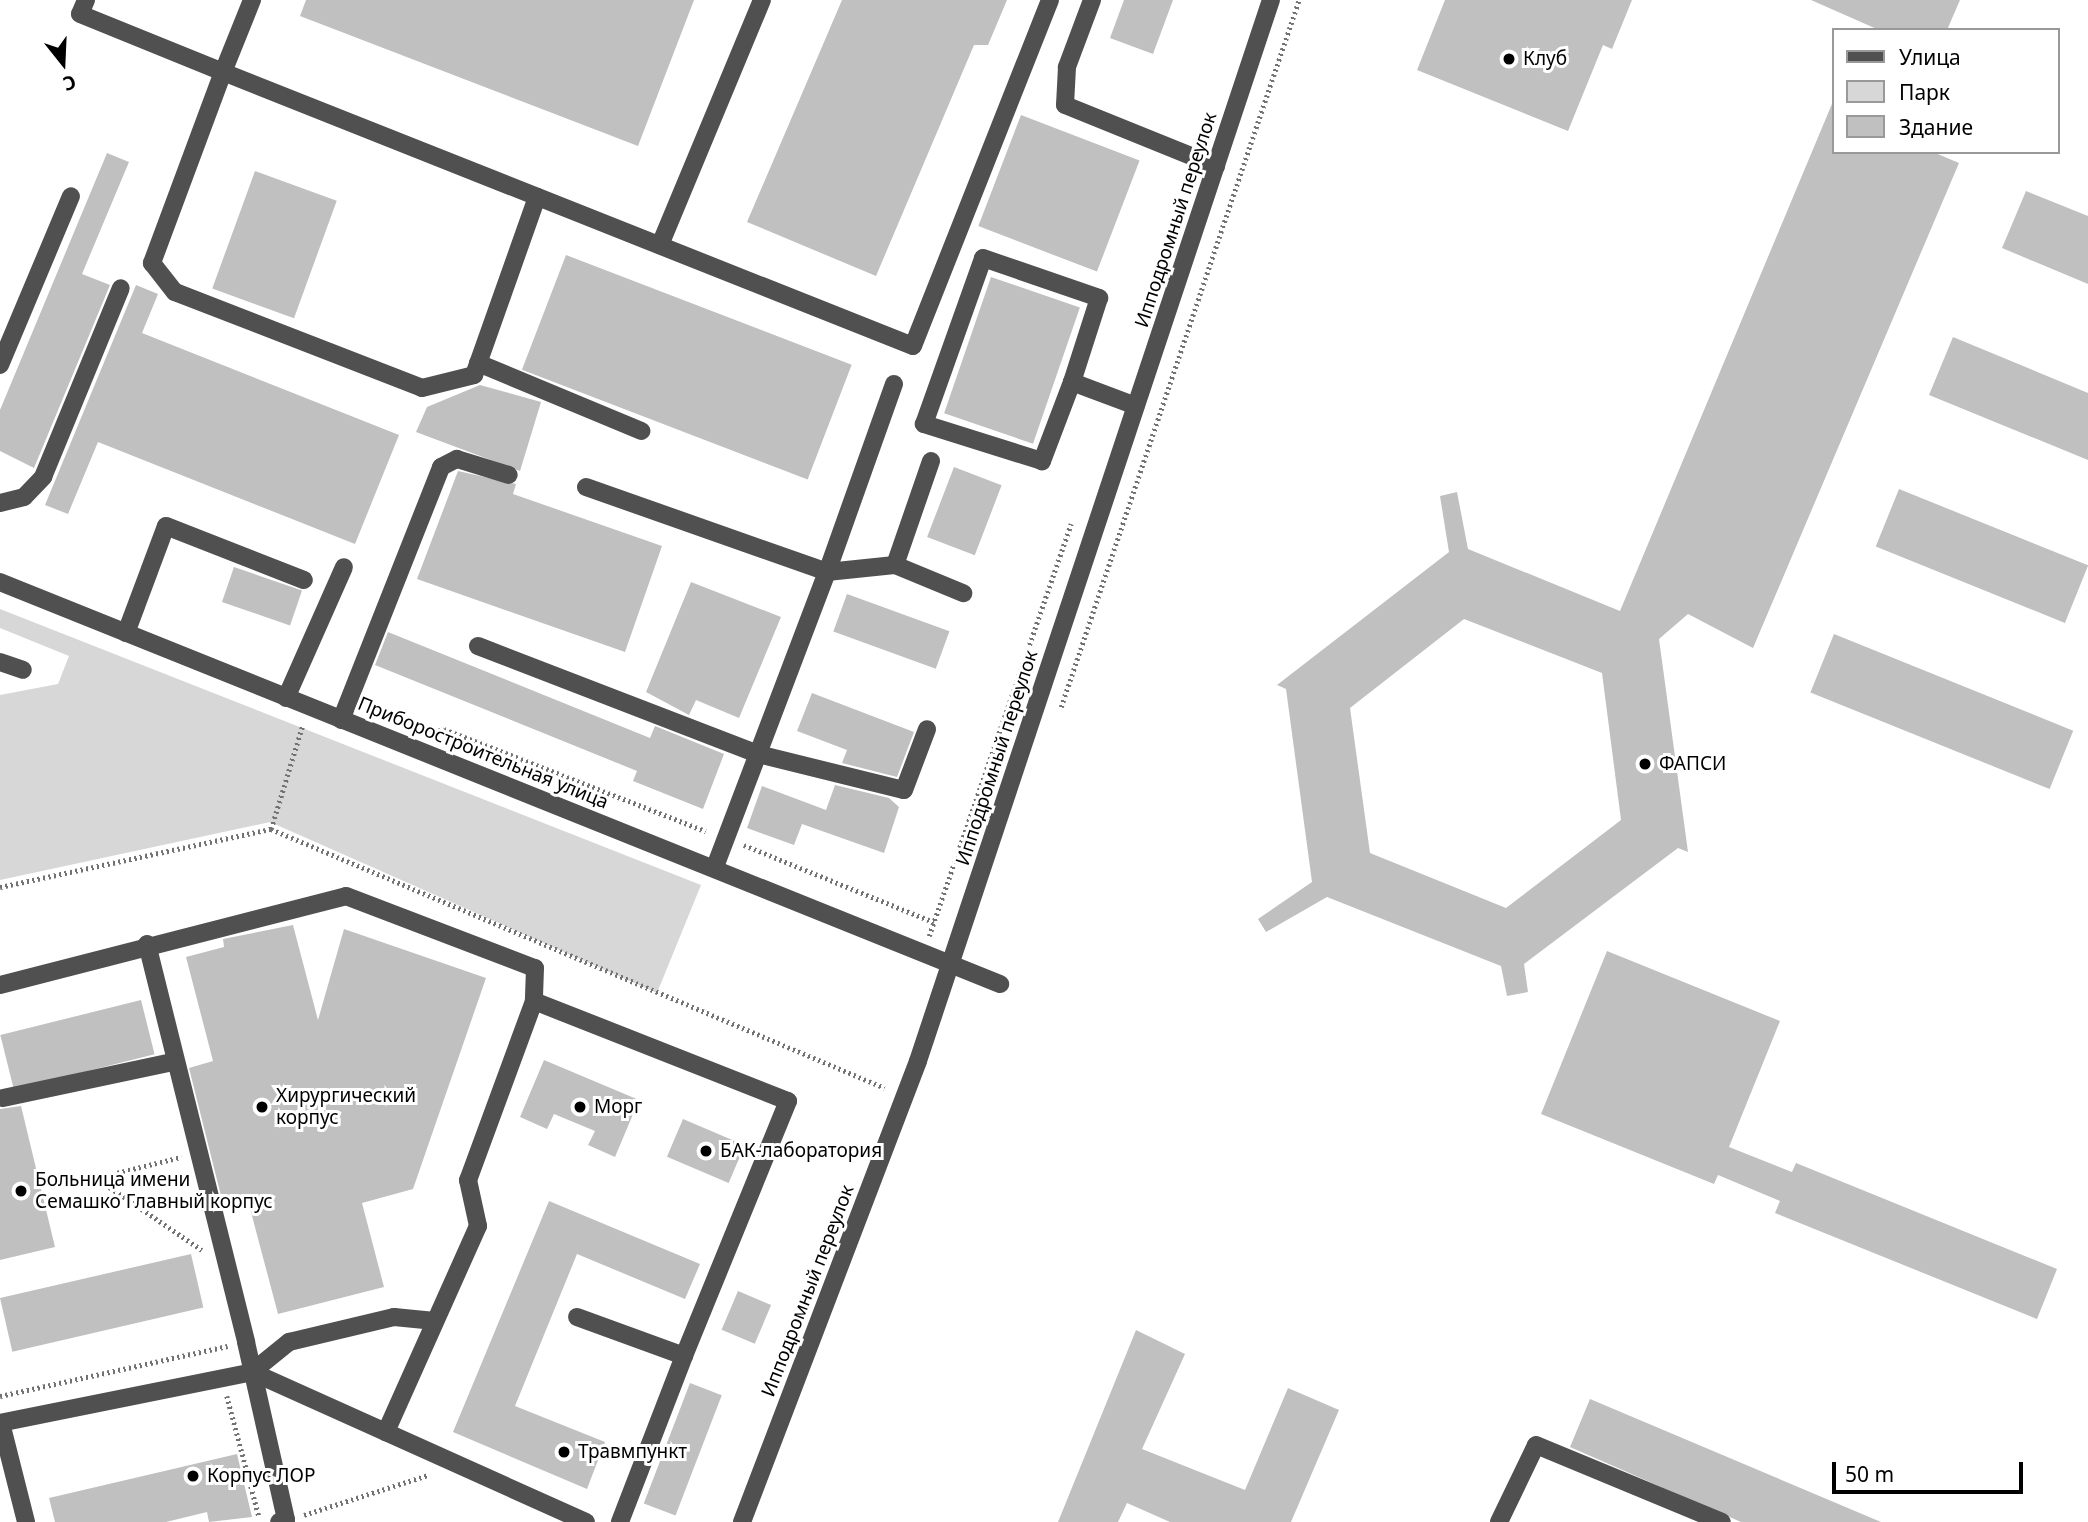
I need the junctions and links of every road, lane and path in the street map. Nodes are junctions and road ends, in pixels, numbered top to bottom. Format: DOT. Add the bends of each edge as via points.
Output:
graph roads {
  1 [pos="86,0"];
  2 [pos="252,0"];
  3 [pos="762,0"];
  4 [pos="1050,0"];
  5 [pos="1092,0"];
  6 [pos="1271,0"];
  7 [pos="223,72"];
  8 [pos="1216,166"];
  9 [pos="71,196"];
  10 [pos="537,197"];
  11 [pos="660,245"];
  12 [pos="121,288"];
  13 [pos="478,363"];
  14 [pos="0,365"];
  15 [pos="1072,382"];
  16 [pos="894,384"];
  17 [pos="1136,406"];
  18 [pos="641,430"];
  19 [pos="930,461"];
  20 [pos="509,475"];
  21 [pos="586,487"];
  22 [pos="0,503"];
  23 [pos="1074,516"];
  24 [pos="895,565"];
  25 [pos="344,567"];
  26 [pos="827,572"];
  27 [pos="304,580"];
  28 [pos="0,582"];
  29 [pos="963,593"];
  30 [pos="126,633"];
  31 [pos="478,646"];
  32 [pos="0,662"];
  33 [pos="23,670"];
  34 [pos="286,698"];
  35 [pos="309,706"];
  36 [pos="341,720"];
  37 [pos="421,727"];
  38 [pos="927,729"];
  39 [pos="758,754"];
  40 [pos="271,830"];
  41 [pos="726,838"];
  42 [pos="715,867"];
  43 [pos="934,922"];
  44 [pos="147,944"];
  45 [pos="923,954"];
  46 [pos="950,965"];
  47 [pos="1000,984"];
  48 [pos="0,985"];
  49 [pos="534,1001"];
  50 [pos="173,1062"];
  51 [pos="3,1098"];
  52 [pos="195,1153"];
  53 [pos="225,1266"];
  54 [pos="577,1317"];
  55 [pos="435,1321"];
  56 [pos="246,1342"];
  57 [pos="684,1356"];
  58 [pos="252,1372"];
  59 [pos="223,1378"];
  60 [pos="0,1396"];
  61 [pos="1,1423"];
  62 [pos="386,1432"];
  63 [pos="451,1463"];
  64 [pos="284,1521"];
  65 [pos="26,1522"];
  66 [pos="260,1522"];
  67 [pos="586,1522"];
  68 [pos="620,1522"];
  69 [pos="742,1522"];
  70 [pos="1499,1522"];
  71 [pos="1722,1522"];
  1 -- 7 [label="street" via="80,14"];
  2 -- 7 [label="street"];
  3 -- 11 [label="street"];
  4 -- 11 [label="street" via="913,346"];
  5 -- 8 [label="street" via="1067,67 1065,105"];
  6 -- 8 [label="street, Ипподромный переулок"];
  7 -- 10 [label="street"];
  7 -- 13 [label="street" via="152,264 175,292 422,388 474,375"];
  8 -- 17 [label="street, Ипподромный переулок"];
  9 -- 14 [label="street"];
  10 -- 11 [label="street"];
  10 -- 13 [label="street"];
  12 -- 22 [label="street" via="43,477 24,497"];
  13 -- 18 [label="street"];
  15 -- 15 [label="street" via="1099,298 983,257 924,424 1042,461"];
  15 -- 17 [label="street"];
  16 -- 26 [label="street"];
  17 -- 46 [label="street, Ипподромный переулок"];
  19 -- 24 [label="street"];
  20 -- 36 [label="street" via="457,458 441,467"];
  21 -- 26 [label="street"];
  23 -- 43 [label="path"];
  24 -- 26 [label="street"];
  24 -- 29 [label="street"];
  25 -- 34 [label="street"];
  26 -- 39 [label="street"];
  27 -- 30 [label="street" via="166,526"];
  28 -- 30 [label="street, Приборостроительная улица"];
  30 -- 34 [label="street, Приборостроительная улица"];
  31 -- 39 [label="street"];
  32 -- 33 [label="street"];
  34 -- 35 [label="street, Приборостроительная улица"];
  35 -- 36 [label="street, Приборостроительная улица"];
  35 -- 40 [label="path"];
  36 -- 42 [label="street, Приборостроительная улица"];
  37 -- 41 [label="path" via="444,729"];
  38 -- 39 [label="street" via="904,790"];
  39 -- 41 [label="street"];
  41 -- 42 [label="street"];
  41 -- 43 [label="path"];
  42 -- 45 [label="street, Приборостроительная улица"];
  43 -- 45 [label="path"];
  44 -- 48 [label="street"];
  44 -- 49 [label="street" via="346,896 535,968"];
  44 -- 50 [label="street"];
  45 -- 46 [label="street, Приборостроительная улица"];
  46 -- 47 [label="street, Приборостроительная улица"];
  46 -- 69 [label="street, Ипподромный переулок"];
  49 -- 55 [label="street" via="468,1180 478,1226"];
  49 -- 57 [label="street" via="788,1101"];
  50 -- 51 [label="street"];
  50 -- 52 [label="street"];
  52 -- 53 [label="street"];
  52 -- 53 [label="path" via="96,1178"];
  53 -- 56 [label="street"];
  54 -- 57 [label="street"];
  55 -- 58 [label="street" via="394,1317 289,1342"];
  55 -- 62 [label="street"];
  56 -- 58 [label="street"];
  56 -- 60 [label="path"];
  57 -- 68 [label="street"];
  58 -- 59 [label="street"];
  58 -- 62 [label="street"];
  58 -- 64 [label="street"];
  59 -- 61 [label="street"];
  59 -- 66 [label="path"];
  61 -- 65 [label="street"];
  62 -- 63 [label="street"];
  63 -- 64 [label="path" via="415,1482"];
  63 -- 67 [label="street"];
  70 -- 71 [label="street" via="1536,1445"];
}
